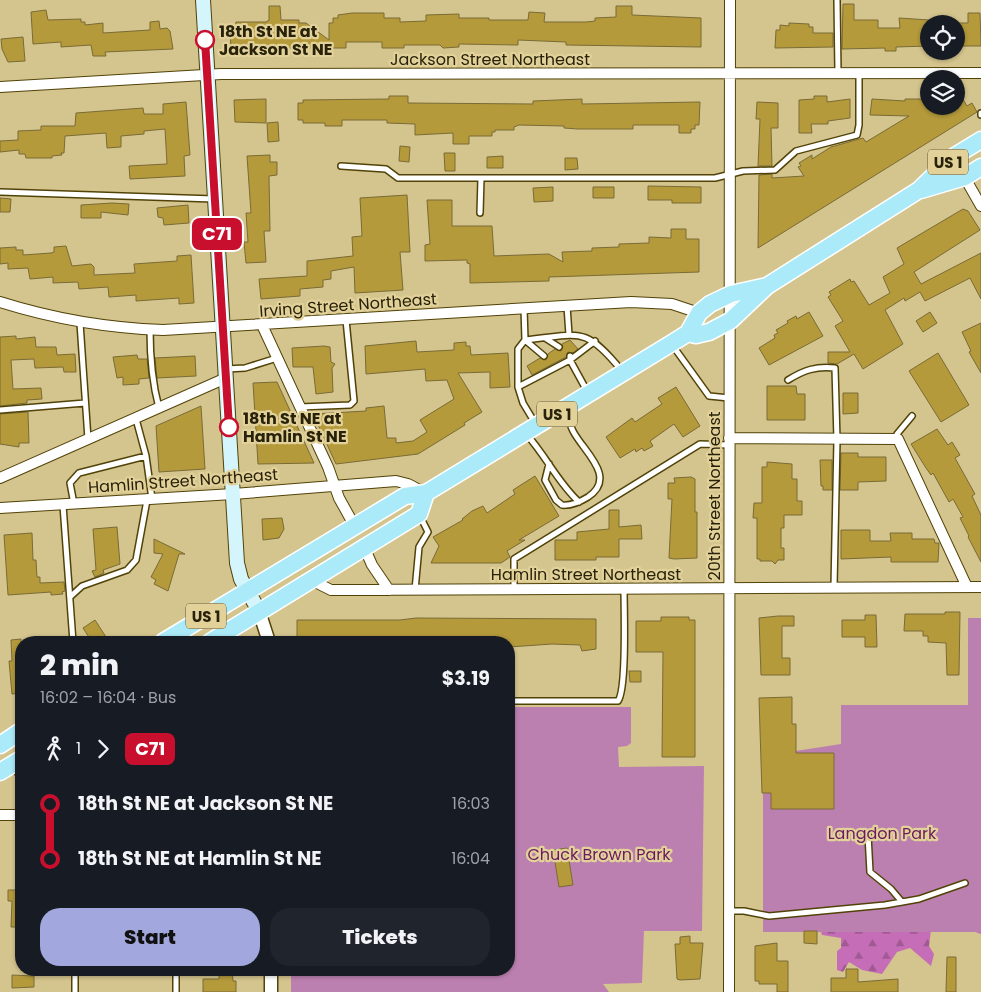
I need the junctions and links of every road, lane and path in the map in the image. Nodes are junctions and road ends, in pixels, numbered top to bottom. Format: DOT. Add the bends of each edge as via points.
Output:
graph roads {
  1 [pos="203,0"];
  2 [pos="730,0"];
  3 [pos="837,0"];
  4 [pos="838,73"];
  5 [pos="859,73"];
  6 [pos="981,73"];
  7 [pos="207,74"];
  8 [pos="729,74"];
  9 [pos="0,87"];
  10 [pos="981,140"];
  11 [pos="952,157"];
  12 [pos="341,166"];
  13 [pos="981,167"];
  14 [pos="729,176"];
  15 [pos="481,178"];
  16 [pos="965,178"];
  17 [pos="919,190"];
  18 [pos="0,192"];
  19 [pos="215,199"];
  20 [pos="981,206"];
  21 [pos="480,213"];
  22 [pos="767,286"];
  23 [pos="730,294"];
  24 [pos="0,302"];
  25 [pos="567,306"];
  26 [pos="524,308"];
  27 [pos="699,313"];
  28 [pos="346,320"];
  29 [pos="730,321"];
  30 [pos="80,323"];
  31 [pos="262,325"];
  32 [pos="222,328"];
  33 [pos="150,330"];
  34 [pos="688,333"];
  35 [pos="568,335"];
  36 [pos="545,338"];
  37 [pos="525,340"];
  38 [pos="595,341"];
  39 [pos="672,344"];
  40 [pos="559,347"];
  41 [pos="544,356"];
  42 [pos="277,358"];
  43 [pos="570,358"];
  44 [pos="561,361"];
  45 [pos="623,372"];
  46 [pos="225,373"];
  47 [pos="788,380"];
  48 [pos="518,387"];
  49 [pos="589,393"];
  50 [pos="729,398"];
  51 [pos="85,403"];
  52 [pos="300,407"];
  53 [pos="159,408"];
  54 [pos="565,409"];
  55 [pos="0,410"];
  56 [pos="912,416"];
  57 [pos="136,419"];
  58 [pos="531,429"];
  59 [pos="898,439"];
  60 [pos="88,440"];
  61 [pos="837,440"];
  62 [pos="729,442"];
  63 [pos="146,456"];
  64 [pos="549,464"];
  65 [pos="0,478"];
  66 [pos="335,485"];
  67 [pos="426,493"];
  68 [pos="233,494"];
  69 [pos="149,499"];
  70 [pos="579,502"];
  71 [pos="68,504"];
  72 [pos="0,508"];
  73 [pos="419,514"];
  74 [pos="354,526"];
  75 [pos="365,549"];
  76 [pos="313,581"];
  77 [pos="967,587"];
  78 [pos="981,587"];
  79 [pos="728,588"];
  80 [pos="834,588"];
  81 [pos="514,589"];
  82 [pos="624,589"];
  83 [pos="248,590"];
  84 [pos="389,590"];
  85 [pos="415,590"];
  86 [pos="70,596"];
  87 [pos="259,611"];
  88 [pos="73,636"];
  89 [pos="174,636"];
  90 [pos="219,636"];
  91 [pos="268,636"];
  92 [pos="515,701"];
  93 [pos="15,732"];
  94 [pos="0,735"];
  95 [pos="15,735"];
  96 [pos="0,745"];
  97 [pos="0,815"];
  98 [pos="15,815"];
  99 [pos="868,835"];
  100 [pos="965,883"];
  101 [pos="902,902"];
  102 [pos="728,911"];
  103 [pos="75,976"];
  104 [pos="176,976"];
  105 [pos="271,976"];
  106 [pos="75,992"];
  107 [pos="176,992"];
  108 [pos="271,992"];
  109 [pos="729,992"];
  1 -- 7 [label="main road"];
  2 -- 8 [label="street, 20th Street Northeast"];
  3 -- 4 [label="lane"];
  4 -- 5 [label="street, Jackson Street Northeast"];
  4 -- 8 [label="street, Jackson Street Northeast"];
  5 -- 6 [label="street, Jackson Street Northeast"];
  5 -- 14 [label="lane" via="857,135 796,151 775,170 743,171"];
  7 -- 8 [label="street, Jackson Street Northeast"];
  7 -- 9 [label="street, Jackson Street Northeast"];
  7 -- 19 [label="main road"];
  8 -- 14 [label="street, 20th Street Northeast"];
  10 -- 11 [label="main road, US 1"];
  11 -- 16 [label="street"];
  11 -- 17 [label="main road, US 1"];
  12 -- 15 [label="lane" via="386,168 398,178"];
  13 -- 16 [label="main road, US 1"];
  14 -- 15 [label="lane"];
  14 -- 23 [label="street, 20th Street Northeast"];
  15 -- 21 [label="lane"];
  16 -- 17 [label="main road, US 1"];
  16 -- 20 [label="street"];
  17 -- 22 [label="main road, US 1"];
  18 -- 19 [label="lane"];
  19 -- 32 [label="main road"];
  22 -- 23 [label="main road, US 1"];
  22 -- 29 [label="main road, US 1"];
  23 -- 27 [label="main road, US 1"];
  23 -- 29 [label="street, 20th Street Northeast"];
  24 -- 30 [label="street, Irving Street Northeast"];
  25 -- 26 [label="street, Irving Street Northeast"];
  25 -- 27 [label="street, Irving Street Northeast" via="650,302 672,304"];
  25 -- 35 [label="lane"];
  26 -- 28 [label="street, Irving Street Northeast"];
  26 -- 37 [label="lane"];
  27 -- 34 [label="main road, US 1"];
  28 -- 31 [label="street, Irving Street Northeast"];
  28 -- 52 [label="lane" via="354,401 350,405"];
  29 -- 34 [label="main road, US 1" via="710,332"];
  29 -- 50 [label="street, 20th Street Northeast"];
  30 -- 33 [label="street, Irving Street Northeast"];
  30 -- 51 [label="lane"];
  31 -- 32 [label="street, Irving Street Northeast"];
  31 -- 42 [label="street"];
  32 -- 33 [label="street, Irving Street Northeast"];
  32 -- 46 [label="main road"];
  33 -- 53 [label="lane" via="153,386"];
  34 -- 39 [label="main road, US 1"];
  35 -- 36 [label="lane"];
  35 -- 38 [label="lane"];
  36 -- 37 [label="lane"];
  36 -- 40 [label="lane"];
  37 -- 41 [label="lane"];
  37 -- 48 [label="lane" via="518,349"];
  38 -- 43 [label="lane"];
  38 -- 45 [label="lane"];
  39 -- 45 [label="main road, US 1"];
  39 -- 50 [label="lane" via="710,396"];
  42 -- 46 [label="lane"];
  42 -- 52 [label="street"];
  43 -- 44 [label="lane"];
  43 -- 48 [label="lane"];
  43 -- 49 [label="lane"];
  45 -- 49 [label="main road, US 1"];
  46 -- 53 [label="street"];
  46 -- 68 [label="main road"];
  47 -- 61 [label="lane" via="804,369 835,368"];
  48 -- 58 [label="lane"];
  49 -- 54 [label="main road, US 1"];
  50 -- 62 [label="street, 20th Street Northeast"];
  51 -- 55 [label="lane"];
  51 -- 60 [label="lane"];
  52 -- 66 [label="street"];
  53 -- 57 [label="street"];
  54 -- 58 [label="main road, US 1"];
  54 -- 70 [label="lane" via="573,431 596,464 600,478 595,492"];
  56 -- 59 [label="lane" via="897,434"];
  57 -- 60 [label="street"];
  57 -- 63 [label="lane"];
  58 -- 64 [label="lane"];
  58 -- 67 [label="main road, US 1"];
  59 -- 61 [label="street"];
  59 -- 77 [label="street"];
  60 -- 65 [label="street"];
  61 -- 62 [label="street"];
  61 -- 80 [label="lane"];
  62 -- 79 [label="street, 20th Street Northeast"];
  62 -- 81 [label="lane" via="700,444 514,559"];
  63 -- 69 [label="lane"];
  63 -- 71 [label="lane" via="79,473 70,483"];
  64 -- 70 [label="lane"];
  64 -- 70 [label="lane" via="545,480 556,500 568,506"];
  66 -- 67 [label="street, Hamlin Street Northeast" via="396,481"];
  66 -- 68 [label="street, Hamlin Street Northeast"];
  66 -- 74 [label="street"];
  67 -- 73 [label="main road"];
  67 -- 74 [label="main road, US 1" via="405,496"];
  68 -- 69 [label="street, Hamlin Street Northeast"];
  68 -- 83 [label="main road" via="239,573"];
  69 -- 71 [label="street, Hamlin Street Northeast"];
  69 -- 86 [label="lane" via="136,560 126,570 82,586"];
  71 -- 72 [label="street, Hamlin Street Northeast"];
  71 -- 86 [label="lane"];
  73 -- 75 [label="main road, US 1"];
  73 -- 85 [label="lane" via="428,532 419,547"];
  74 -- 83 [label="main road, US 1"];
  75 -- 76 [label="main road, US 1"];
  75 -- 84 [label="street"];
  76 -- 84 [label="street, Hamlin Street Northeast" via="332,590"];
  76 -- 87 [label="main road, US 1"];
  77 -- 78 [label="street, Hamlin Street Northeast"];
  77 -- 80 [label="street, Hamlin Street Northeast"];
  79 -- 80 [label="street, Hamlin Street Northeast"];
  79 -- 82 [label="street, Hamlin Street Northeast"];
  79 -- 102 [label="street, 20th Street Northeast"];
  81 -- 82 [label="street, Hamlin Street Northeast"];
  81 -- 85 [label="street, Hamlin Street Northeast"];
  82 -- 92 [label="lane" via="624,653 618,701"];
  83 -- 87 [label="main road"];
  83 -- 89 [label="main road, US 1"];
  84 -- 85 [label="street, Hamlin Street Northeast"];
  86 -- 88 [label="lane"];
  87 -- 90 [label="main road, US 1"];
  87 -- 91 [label="street"];
  93 -- 94 [label="street"];
  95 -- 96 [label="main road"];
  97 -- 98 [label="street"];
  99 -- 101 [label="lane" via="870,872 891,888"];
  100 -- 101 [label="lane"];
  101 -- 102 [label="lane" via="769,916"];
  102 -- 109 [label="street, 20th Street Northeast"];
  103 -- 106 [label="lane"];
  104 -- 107 [label="lane"];
  105 -- 108 [label="street"];
}
